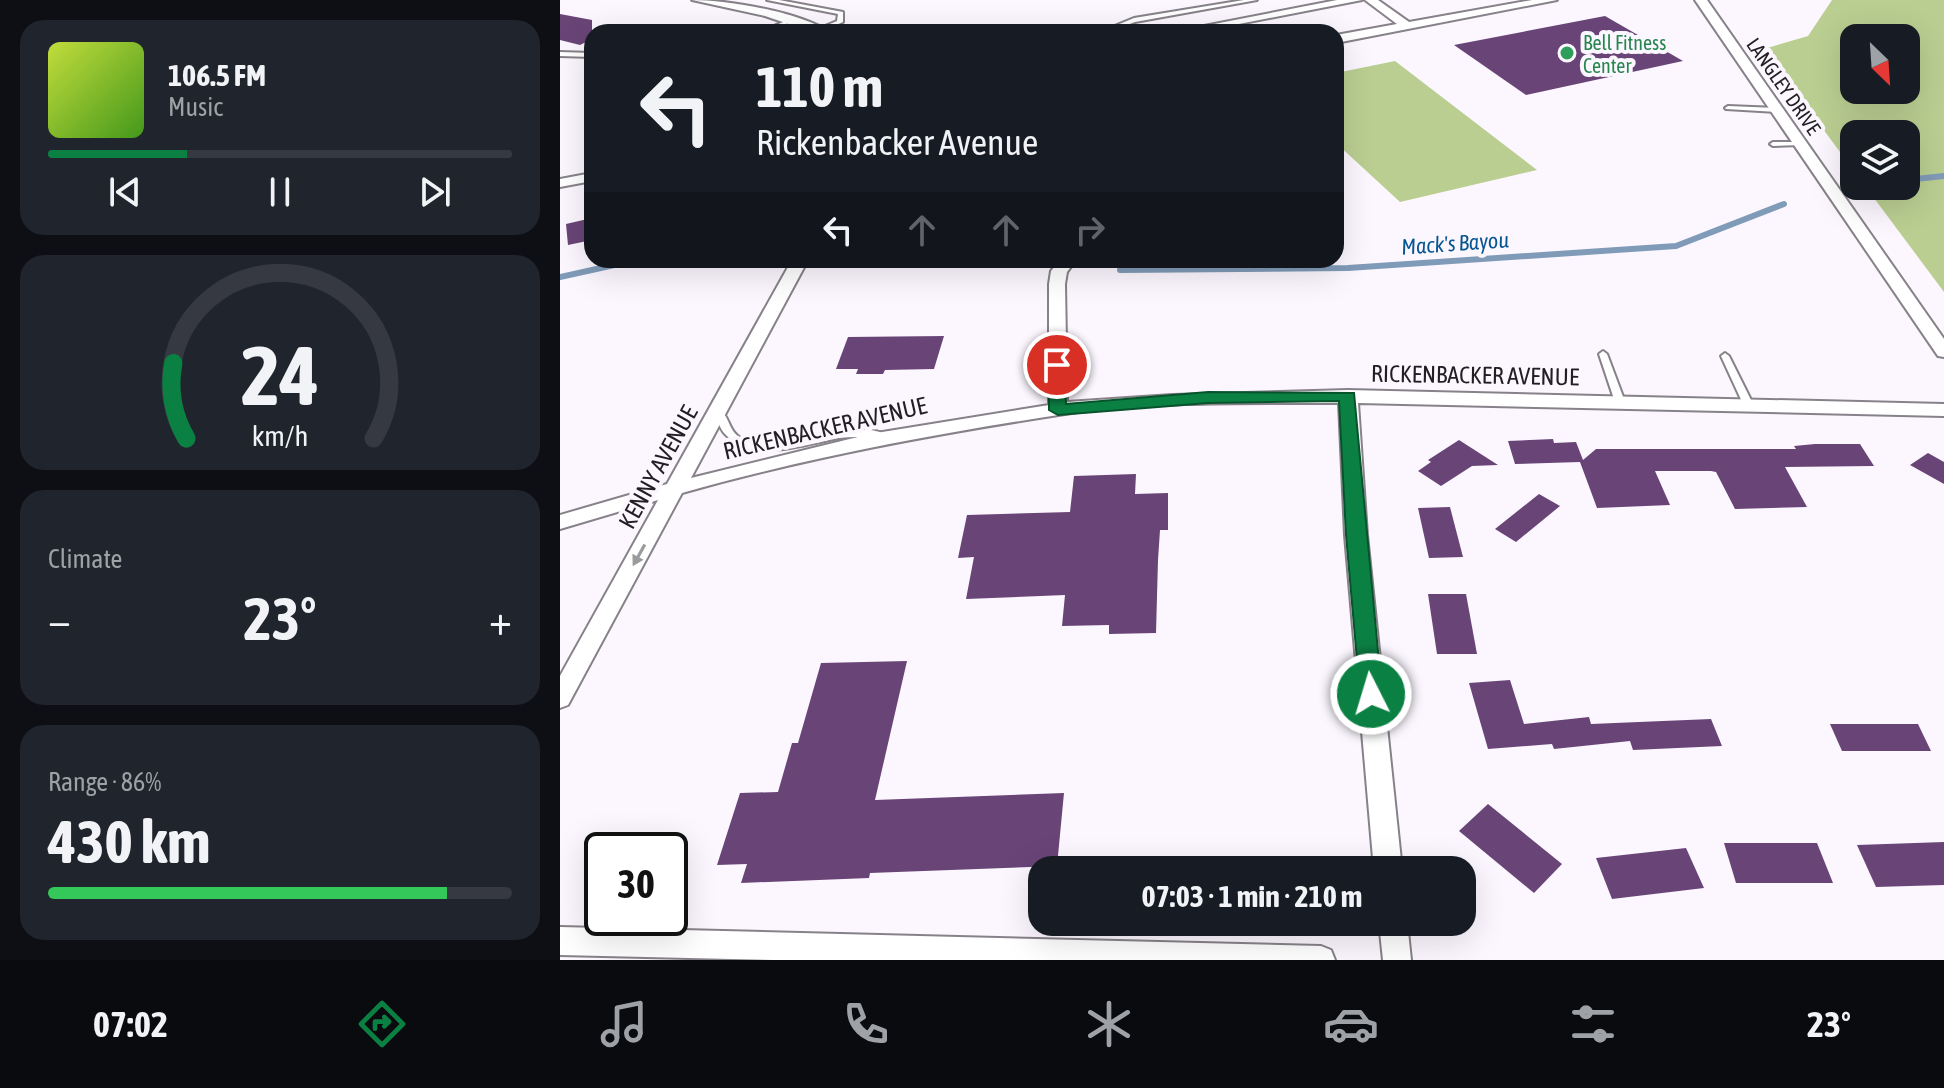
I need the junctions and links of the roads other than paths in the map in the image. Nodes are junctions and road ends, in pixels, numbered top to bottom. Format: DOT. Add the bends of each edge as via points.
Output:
graph roads {
  1 [pos="698,0"];
  2 [pos="770,0"];
  3 [pos="1254,0"];
  4 [pos="1356,0"];
  5 [pos="1371,0"];
  6 [pos="1551,0"];
  7 [pos="1701,0"];
  8 [pos="1318,3"];
  9 [pos="792,20"];
  10 [pos="782,24"];
  11 [pos="803,24"];
  12 [pos="836,24"];
  13 [pos="1118,24"];
  14 [pos="1217,24"];
  15 [pos="1407,26"];
  16 [pos="1344,38"];
  17 [pos="560,54"];
  18 [pos="584,55"];
  19 [pos="1728,108"];
  20 [pos="1777,110"];
  21 [pos="1773,144"];
  22 [pos="1800,144"];
  23 [pos="584,178"];
  24 [pos="560,183"];
  25 [pos="796,268"];
  26 [pos="1061,268"];
  27 [pos="1944,352"];
  28 [pos="1603,354"];
  29 [pos="1725,356"];
  30 [pos="1348,396"];
  31 [pos="1620,402"];
  32 [pos="1749,406"];
  33 [pos="1058,410"];
  34 [pos="1944,410"];
  35 [pos="719,412"];
  36 [pos="889,436"];
  37 [pos="677,487"];
  38 [pos="560,522"];
  39 [pos="560,698"];
  40 [pos="1387,856"];
  41 [pos="1394,936"];
  42 [pos="560,941"];
  43 [pos="1321,960"];
  44 [pos="1397,960"];
  1 -- 9 [label="street"];
  2 -- 12 [label="lane" via="841,13"];
  3 -- 13 [label="lane"];
  4 -- 8 [label="street"];
  5 -- 15 [label="street"];
  6 -- 15 [label="street"];
  7 -- 20 [label="street, LANGLEY DRIVE"];
  8 -- 14 [label="street"];
  9 -- 10 [label="lane"];
  9 -- 11 [label="street"];
  15 -- 16 [label="street"];
  17 -- 18 [label="lane"];
  19 -- 20 [label="lane"];
  20 -- 22 [label="street, LANGLEY DRIVE"];
  21 -- 22 [label="lane"];
  22 -- 27 [label="street, LANGLEY DRIVE"];
  23 -- 24 [label="street"];
  25 -- 35 [label="street, KENNY AVENUE"];
  26 -- 33 [label="street" via="1057,284"];
  28 -- 31 [label="lane"];
  29 -- 32 [label="lane"];
  30 -- 31 [label="street, RICKENBACKER AVENUE"];
  30 -- 33 [label="street, RICKENBACKER AVENUE" via="1208,397"];
  30 -- 40 [label="street"];
  31 -- 32 [label="street, RICKENBACKER AVENUE"];
  32 -- 34 [label="street, RICKENBACKER AVENUE"];
  33 -- 36 [label="street, RICKENBACKER AVENUE"];
  35 -- 36 [label="lane" via="729,435 756,445 791,446 856,433"];
  35 -- 37 [label="street, KENNY AVENUE"];
  36 -- 37 [label="street, RICKENBACKER AVENUE"];
  37 -- 38 [label="street, RICKENBACKER AVENUE"];
  37 -- 39 [label="street, KENNY AVENUE, one-way"];
  41 -- 44 [label="street"];
  42 -- 43 [label="street"];
}
